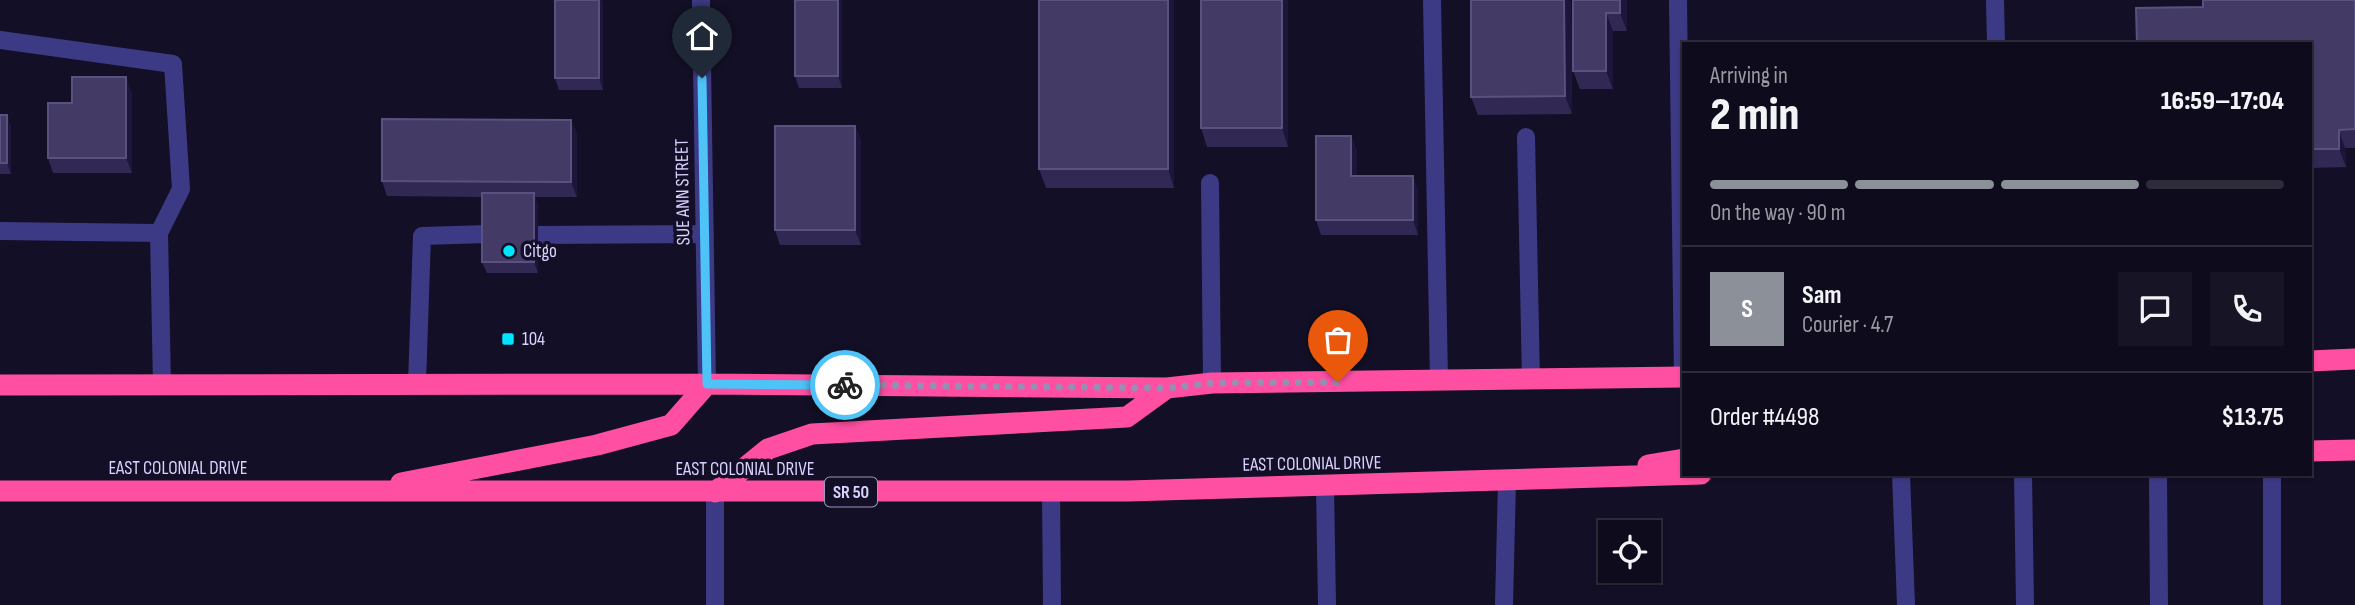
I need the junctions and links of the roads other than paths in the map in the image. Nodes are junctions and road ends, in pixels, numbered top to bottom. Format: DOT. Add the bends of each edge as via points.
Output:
graph roads {
  1 [pos="701,0"];
  2 [pos="1432,0"];
  3 [pos="1678,0"];
  4 [pos="1995,0"];
  5 [pos="0,40"];
  6 [pos="1996,42"];
  7 [pos="1526,137"];
  8 [pos="1210,183"];
  9 [pos="0,231"];
  10 [pos="159,233"];
  11 [pos="486,234"];
  12 [pos="538,234"];
  13 [pos="705,234"];
  14 [pos="1682,302"];
  15 [pos="2355,359"];
  16 [pos="2312,361"];
  17 [pos="1682,377"];
  18 [pos="1439,380"];
  19 [pos="1531,380"];
  20 [pos="1212,383"];
  21 [pos="417,384"];
  22 [pos="707,384"];
  23 [pos="0,385"];
  24 [pos="162,385"];
  25 [pos="1167,388"];
  26 [pos="2355,450"];
  27 [pos="2312,451"];
  28 [pos="1682,459"];
  29 [pos="1682,475"];
  30 [pos="1901,476"];
  31 [pos="2023,476"];
  32 [pos="2158,476"];
  33 [pos="2272,476"];
  34 [pos="1563,480"];
  35 [pos="1507,482"];
  36 [pos="1325,487"];
  37 [pos="0,491"];
  38 [pos="361,491"];
  39 [pos="715,492"];
  40 [pos="1051,492"];
  41 [pos="715,605"];
  42 [pos="1052,605"];
  43 [pos="1327,605"];
  44 [pos="1504,605"];
  45 [pos="1906,605"];
  46 [pos="2025,605"];
  47 [pos="2159,605"];
  48 [pos="2272,605"];
  1 -- 13 [label="street, SUE ANN STREET"];
  2 -- 18 [label="street"];
  3 -- 14 [label="street"];
  4 -- 6 [label="street"];
  5 -- 10 [label="street" via="173,64 181,189"];
  7 -- 19 [label="street"];
  8 -- 20 [label="street"];
  9 -- 10 [label="street"];
  10 -- 24 [label="street"];
  11 -- 21 [label="street" via="422,236"];
  12 -- 13 [label="street"];
  13 -- 22 [label="street, SUE ANN STREET"];
  15 -- 16 [label="highway"];
  17 -- 19 [label="highway"];
  18 -- 19 [label="highway"];
  18 -- 20 [label="highway"];
  20 -- 25 [label="highway"];
  21 -- 22 [label="highway"];
  21 -- 24 [label="highway"];
  22 -- 25 [label="highway"];
  22 -- 38 [label="highway" via="671,425 597,445"];
  23 -- 24 [label="highway"];
  25 -- 39 [label="highway" via="1127,417 812,433 768,449"];
  26 -- 27 [label="highway"];
  28 -- 34 [label="highway"];
  29 -- 34 [label="highway, EAST COLONIAL DRIVE / SR 50"];
  30 -- 45 [label="street"];
  31 -- 46 [label="street"];
  32 -- 47 [label="street"];
  33 -- 48 [label="street"];
  34 -- 35 [label="highway, EAST COLONIAL DRIVE / SR 50"];
  35 -- 36 [label="highway, EAST COLONIAL DRIVE / SR 50"];
  35 -- 44 [label="street"];
  36 -- 40 [label="highway, EAST COLONIAL DRIVE / SR 50"];
  36 -- 43 [label="street"];
  37 -- 38 [label="highway, EAST COLONIAL DRIVE / SR 50"];
  38 -- 39 [label="highway, EAST COLONIAL DRIVE / SR 50"];
  39 -- 40 [label="highway, EAST COLONIAL DRIVE / SR 50"];
  39 -- 41 [label="street"];
  40 -- 42 [label="street"];
}
